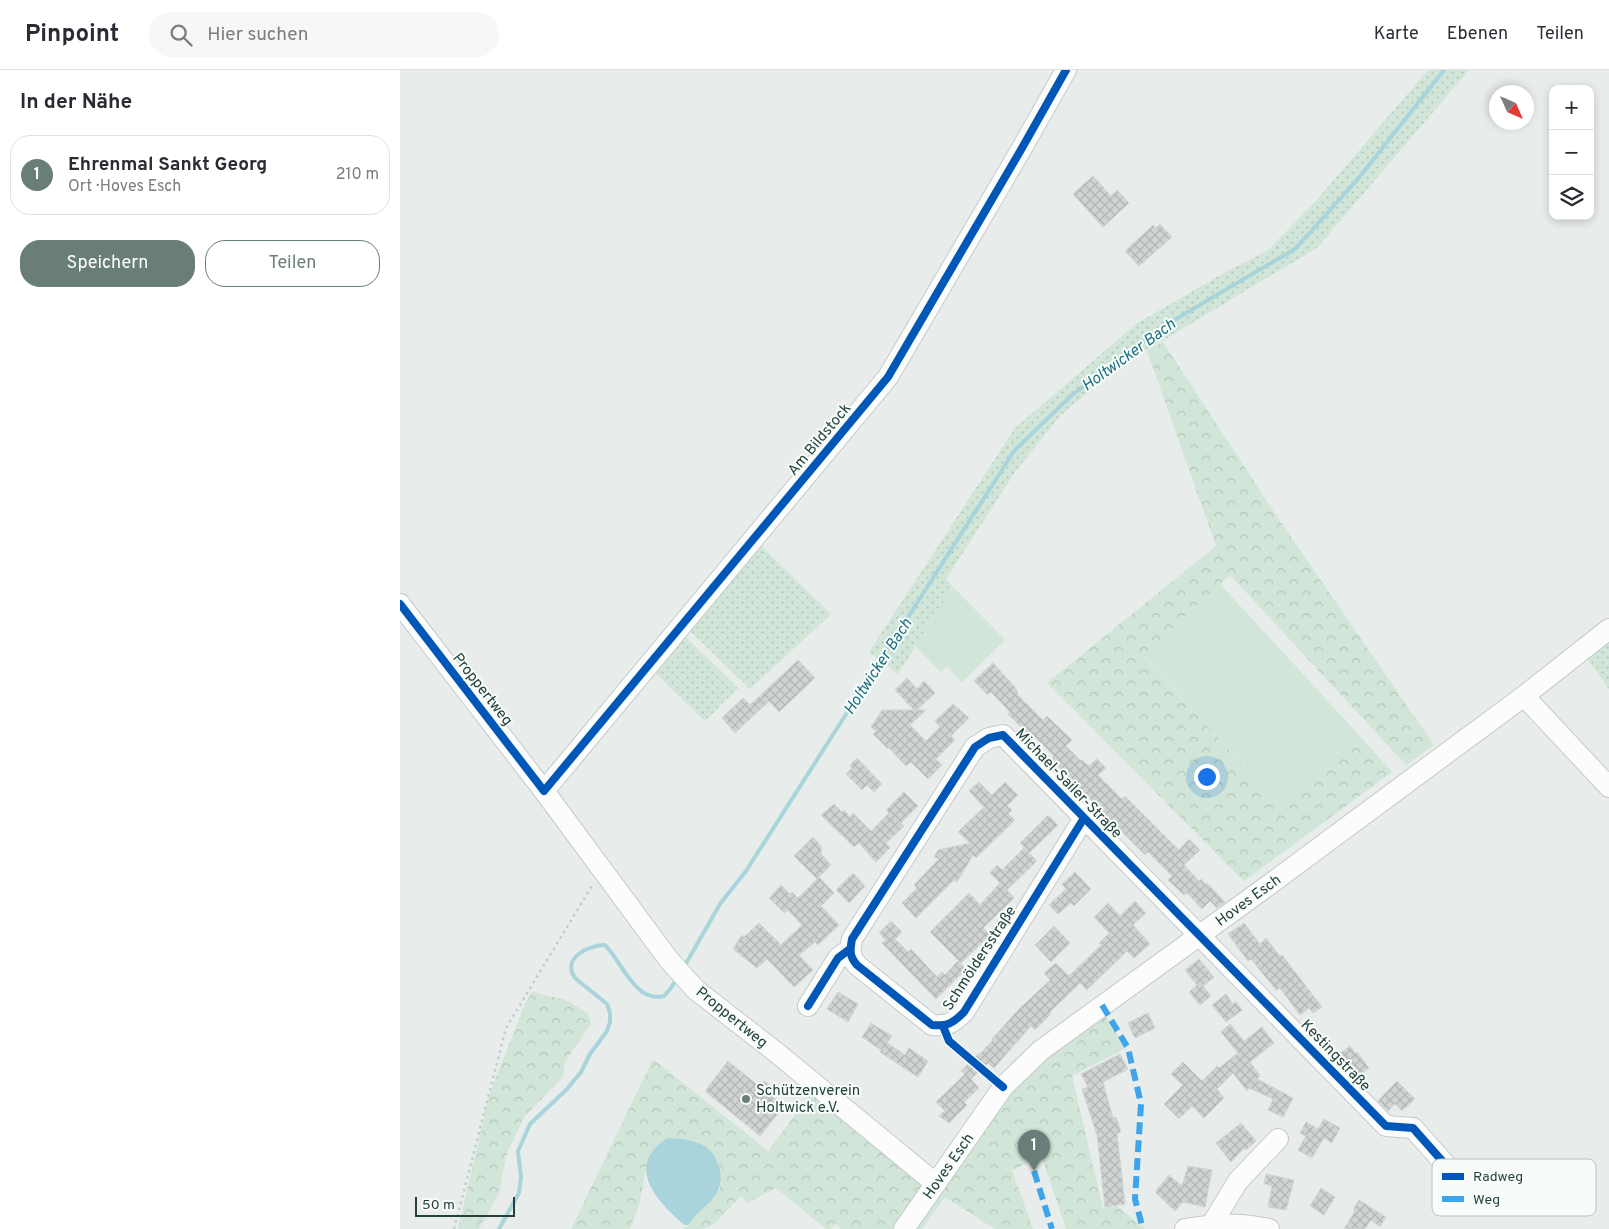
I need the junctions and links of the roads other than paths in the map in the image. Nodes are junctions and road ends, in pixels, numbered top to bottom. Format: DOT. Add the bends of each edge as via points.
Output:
graph roads {
  1 [pos="1066,70"];
  2 [pos="400,604"];
  3 [pos="1609,629"];
  4 [pos="1524,696"];
  5 [pos="1609,786"];
  6 [pos="544,791"];
  7 [pos="1084,818"];
  8 [pos="1199,936"];
  9 [pos="850,949"];
  10 [pos="808,1006"];
  11 [pos="1278,1139"];
  12 [pos="1439,1159"];
  13 [pos="936,1183"];
  14 [pos="1212,1224"];
  15 [pos="904,1229"];
  16 [pos="1185,1229"];
  17 [pos="1269,1229"];
  1 -- 6 [label="street, Am Bildstock" via="888,377"];
  2 -- 6 [label="street, Proppertweg"];
  3 -- 4 [label="street, Hoves Esch"];
  4 -- 5 [label="street"];
  4 -- 8 [label="street, Hoves Esch"];
  6 -- 13 [label="street, Proppertweg" via="669,960 696,990"];
  7 -- 8 [label="street, Michael-Sailer-Straße"];
  7 -- 9 [label="street, Schmöldersstraße" via="964,1012 954,1022 932,1025 857,964"];
  7 -- 9 [label="street, Michael-Sailer-Straße" via="1003,735 989,738 975,747 852,938"];
  8 -- 12 [label="street, Kestingstraße" via="1386,1126 1412,1128"];
  8 -- 13 [label="street, Hoves Esch" via="1040,1051 1003,1087"];
  9 -- 10 [label="street" via="838,958"];
  11 -- 14 [label="street" via="1238,1181"];
  13 -- 15 [label="street, Hoves Esch"];
  14 -- 16 [label="street"];
  14 -- 17 [label="street"];
}
